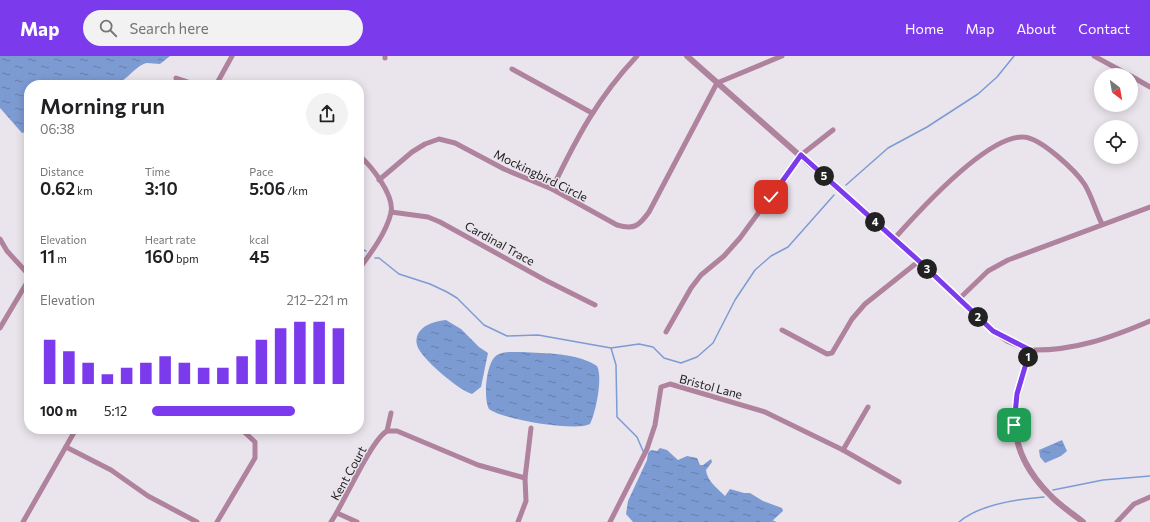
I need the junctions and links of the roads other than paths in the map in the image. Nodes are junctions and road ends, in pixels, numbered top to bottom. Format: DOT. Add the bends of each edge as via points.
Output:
graph roads {
  1 [pos="232,56"];
  2 [pos="637,56"];
  3 [pos="687,56"];
  4 [pos="782,56"];
  5 [pos="1094,56"];
  6 [pos="1116,68"];
  7 [pos="512,69"];
  8 [pos="176,78"];
  9 [pos="182,80"];
  10 [pos="219,80"];
  11 [pos="1138,80"];
  12 [pos="717,83"];
  13 [pos="1150,87"];
  14 [pos="592,113"];
  15 [pos="833,130"];
  16 [pos="801,155"];
  17 [pos="364,160"];
  18 [pos="379,180"];
  19 [pos="552,189"];
  20 [pos="1150,207"];
  21 [pos="391,212"];
  22 [pos="1102,224"];
  23 [pos="0,239"];
  24 [pos="894,239"];
  25 [pos="919,261"];
  26 [pos="364,263"];
  27 [pos="24,270"];
  28 [pos="24,287"];
  29 [pos="959,299"];
  30 [pos="595,304"];
  31 [pos="1150,321"];
  32 [pos="0,328"];
  33 [pos="782,330"];
  34 [pos="666,332"];
  35 [pos="1030,350"];
  36 [pos="868,407"];
  37 [pos="391,413"];
  38 [pos="531,428"];
  39 [pos="387,431"];
  40 [pos="73,434"];
  41 [pos="246,434"];
  42 [pos="66,447"];
  43 [pos="842,450"];
  44 [pos="525,478"];
  45 [pos="899,482"];
  46 [pos="1150,497"];
  47 [pos="337,513"];
  48 [pos="23,522"];
  49 [pos="197,522"];
  50 [pos="217,522"];
  51 [pos="330,522"];
  52 [pos="357,522"];
  53 [pos="518,522"];
  54 [pos="610,522"];
  55 [pos="1083,522"];
  56 [pos="1117,522"];
  1 -- 10 [label="street"];
  2 -- 14 [label="street" via="607,90"];
  3 -- 12 [label="street"];
  4 -- 12 [label="street"];
  5 -- 6 [label="street"];
  7 -- 14 [label="street"];
  8 -- 9 [label="street"];
  11 -- 13 [label="street"];
  12 -- 16 [label="street"];
  12 -- 19 [label="street, Mockingbird Circle" via="641,224 628,228 617,225"];
  14 -- 19 [label="street"];
  15 -- 16 [label="street"];
  16 -- 24 [label="street"];
  16 -- 34 [label="street" via="740,238 691,288"];
  17 -- 18 [label="street"];
  18 -- 19 [label="street, Mockingbird Circle" via="418,148 439,139 455,143 504,169"];
  18 -- 21 [label="street" via="387,193"];
  20 -- 22 [label="street"];
  21 -- 26 [label="street" via="372,253"];
  21 -- 30 [label="street, Cardinal Trace" via="428,217 440,222 545,280"];
  22 -- 24 [label="street" via="1085,185 1076,174 1041,144 1025,137 998,143 924,205"];
  22 -- 29 [label="street" via="1008,260 988,271"];
  23 -- 27 [label="street"];
  24 -- 25 [label="street"];
  25 -- 29 [label="street"];
  25 -- 33 [label="street" via="865,304 852,319 832,353 827,354"];
  28 -- 32 [label="street"];
  29 -- 35 [label="street" via="993,331"];
  31 -- 35 [label="street" via="1078,347 1050,351"];
  35 -- 55 [label="street" via="1015,403 1016,438 1020,451 1036,479 1050,495"];
  36 -- 43 [label="street"];
  37 -- 39 [label="street, Kent Court"];
  38 -- 44 [label="street"];
  39 -- 44 [label="street" via="397,431 472,462"];
  39 -- 47 [label="street, Kent Court" via="373,448"];
  40 -- 42 [label="street"];
  41 -- 50 [label="street" via="255,442 255,458"];
  42 -- 48 [label="street"];
  42 -- 49 [label="street" via="111,470 148,496"];
  43 -- 45 [label="street"];
  43 -- 54 [label="street, Bristol Lane" via="765,412 670,384 661,387 655,425 644,457"];
  44 -- 53 [label="street" via="526,501"];
  46 -- 56 [label="street" via="1134,504"];
  47 -- 51 [label="street, Kent Court"];
  47 -- 52 [label="street"];
}
